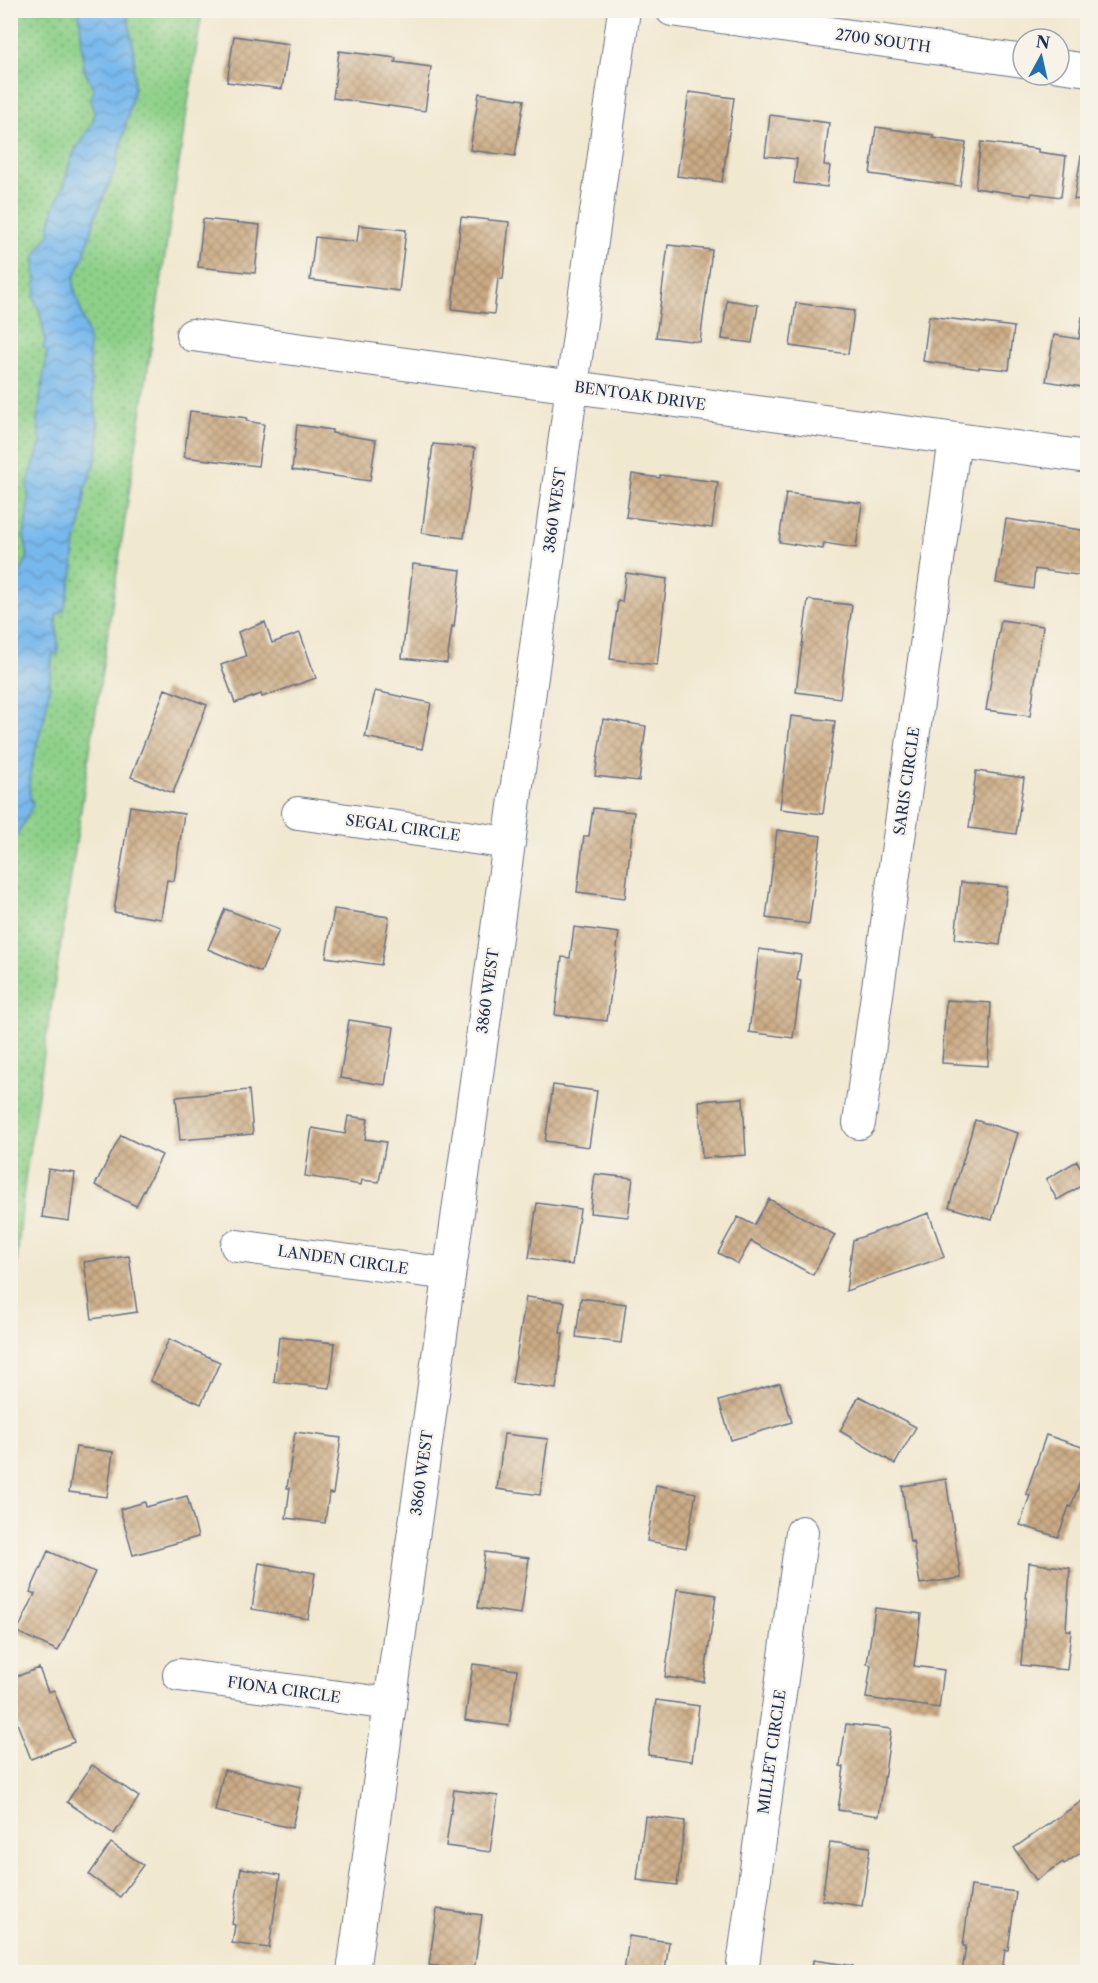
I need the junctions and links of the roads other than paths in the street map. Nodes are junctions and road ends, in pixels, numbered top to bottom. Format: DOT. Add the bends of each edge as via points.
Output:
graph roads {
  1 [pos="624,10"];
  2 [pos="672,10"];
  3 [pos="1011,59"];
  4 [pos="1071,68"];
  5 [pos="1088,70"];
  6 [pos="192,334"];
  7 [pos="572,386"];
  8 [pos="955,439"];
  9 [pos="1088,457"];
  10 [pos="298,813"];
  11 [pos="509,843"];
  12 [pos="859,1123"];
  13 [pos="237,1246"];
  14 [pos="449,1274"];
  15 [pos="802,1532"];
  16 [pos="179,1676"];
  17 [pos="390,1704"];
  18 [pos="352,1972"];
  19 [pos="742,1972"];
  1 -- 7 [label="street, 3860 WEST"];
  2 -- 3 [label="street, 2700 SOUTH"];
  4 -- 5 [label="street"];
  6 -- 7 [label="street, BENTOAK DRIVE"];
  7 -- 8 [label="street, BENTOAK DRIVE"];
  7 -- 11 [label="street, 3860 WEST"];
  8 -- 9 [label="street, BENTOAK DRIVE"];
  8 -- 12 [label="street, SARIS CIRCLE"];
  10 -- 11 [label="street, SEGAL CIRCLE"];
  11 -- 14 [label="street, 3860 WEST"];
  13 -- 14 [label="street, LANDEN CIRCLE"];
  14 -- 17 [label="street, 3860 WEST"];
  15 -- 19 [label="street, MILLET CIRCLE"];
  16 -- 17 [label="street, FIONA CIRCLE"];
  17 -- 18 [label="street, 3860 WEST"];
}
